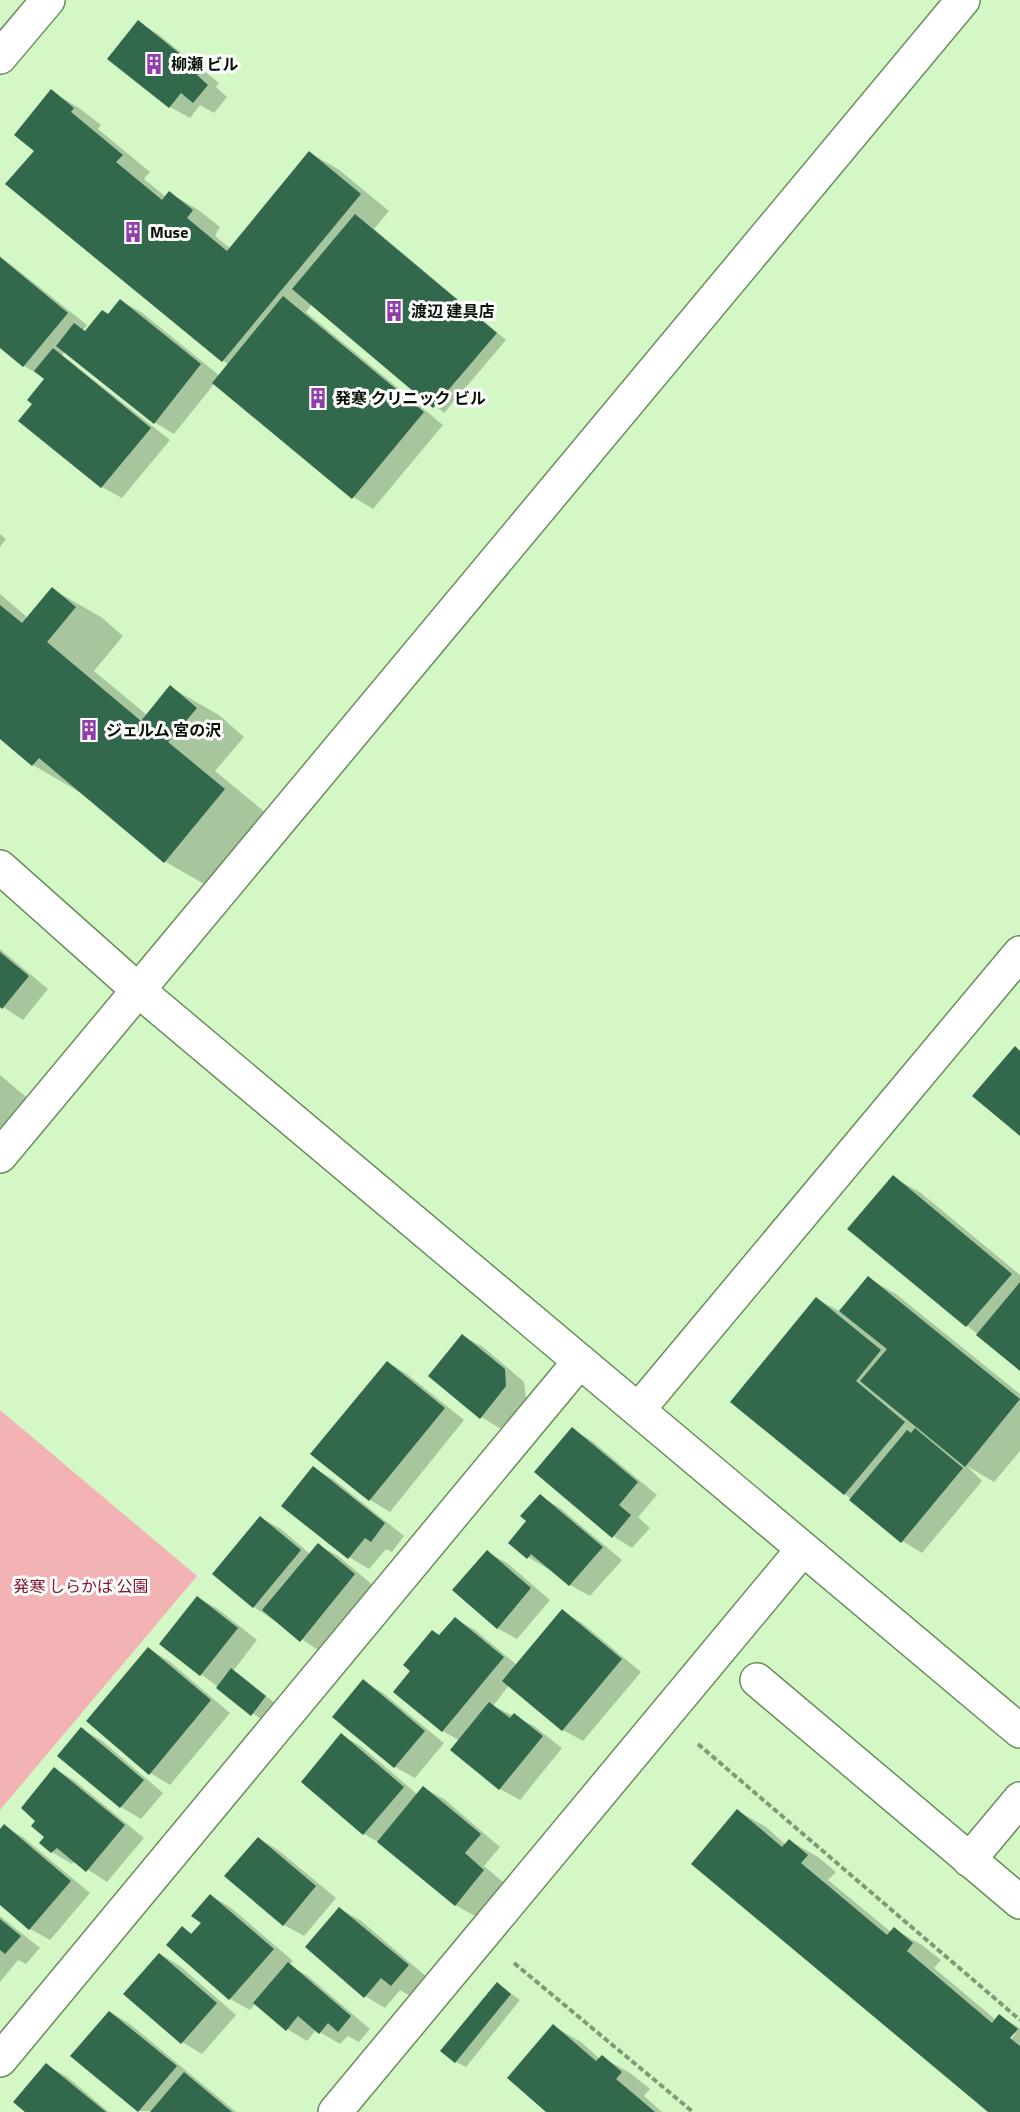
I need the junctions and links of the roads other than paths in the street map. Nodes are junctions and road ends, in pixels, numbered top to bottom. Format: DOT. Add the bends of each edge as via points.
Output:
graph roads {
  1 [pos="48,0"];
  2 [pos="963,0"];
  3 [pos="0,57"];
  4 [pos="0,867"];
  5 [pos="1020,953"];
  6 [pos="138,990"];
  7 [pos="0,1156"];
  8 [pos="580,1361"];
  9 [pos="638,1410"];
  10 [pos="804,1549"];
  11 [pos="758,1680"];
  12 [pos="1020,1731"];
  13 [pos="1020,1799"];
  14 [pos="969,1860"];
  15 [pos="1020,1902"];
  16 [pos="0,2060"];
  17 [pos="335,2112"];
  1 -- 3 [label="street"];
  2 -- 6 [label="street"];
  4 -- 6 [label="street"];
  5 -- 9 [label="street"];
  6 -- 7 [label="street"];
  6 -- 8 [label="street"];
  8 -- 9 [label="street"];
  8 -- 16 [label="street"];
  9 -- 10 [label="street"];
  10 -- 12 [label="street"];
  10 -- 17 [label="street"];
  11 -- 14 [label="street"];
  13 -- 14 [label="street"];
  14 -- 15 [label="street"];
}
